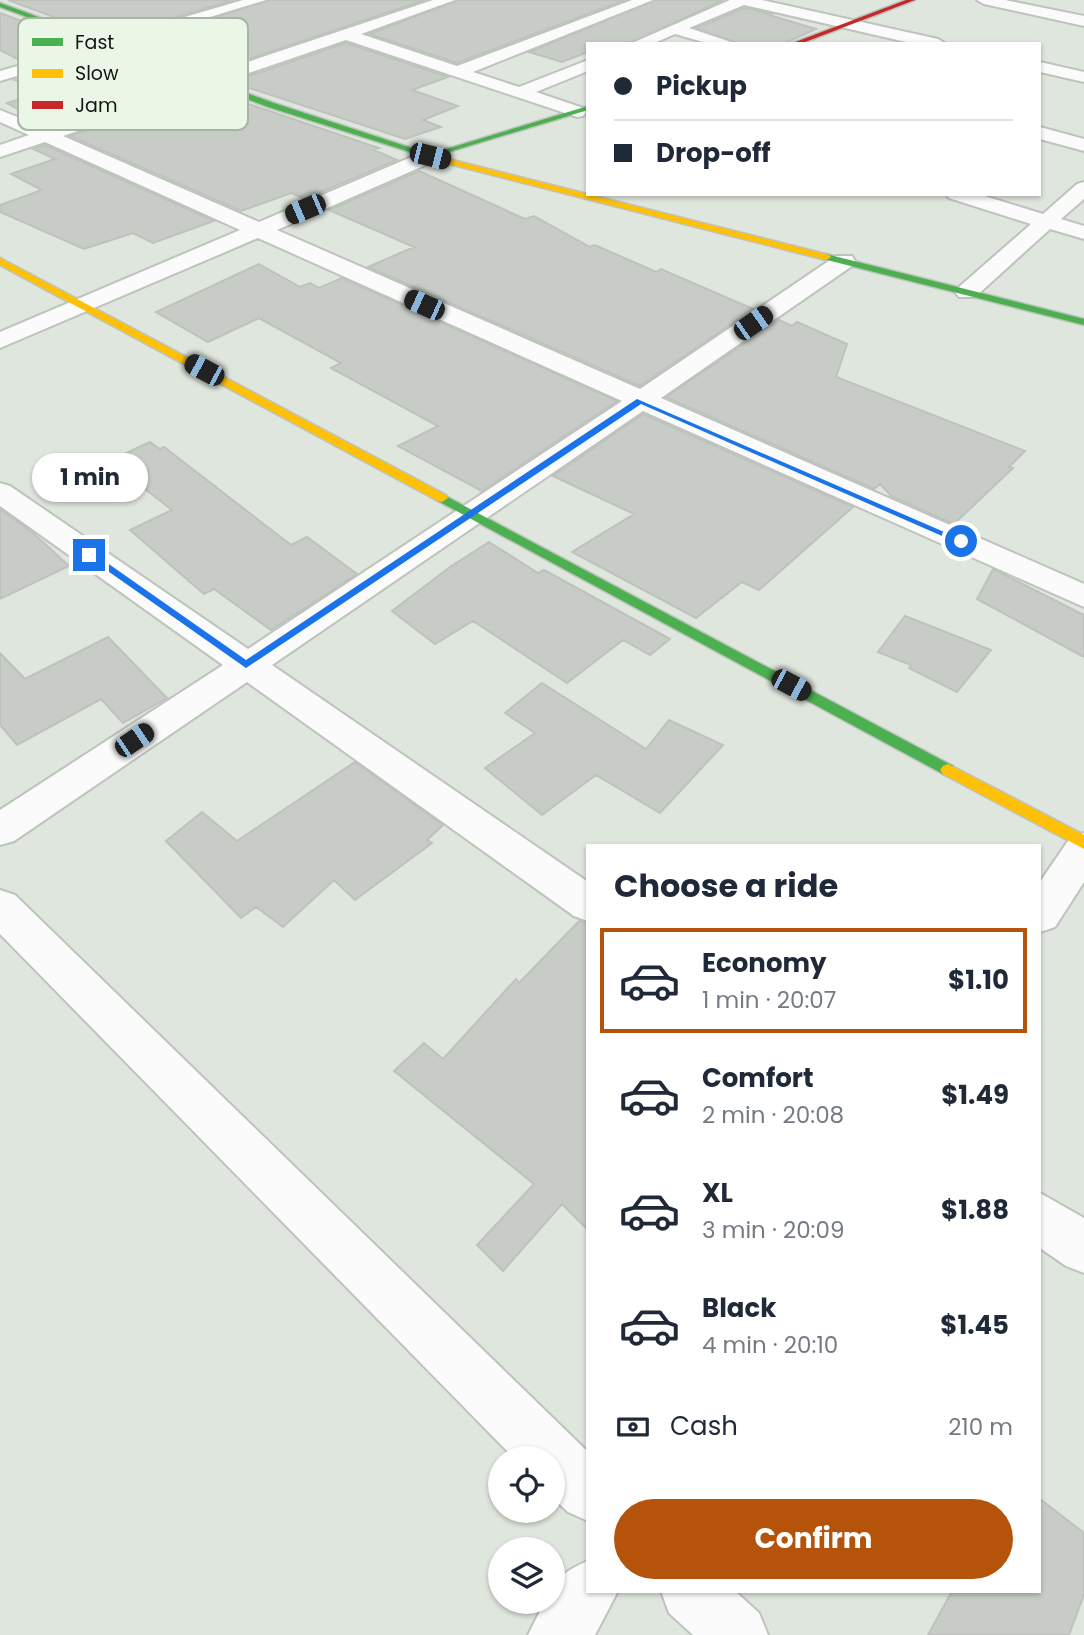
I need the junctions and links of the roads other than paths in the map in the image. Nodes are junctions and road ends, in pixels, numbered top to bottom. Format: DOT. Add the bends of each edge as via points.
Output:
graph roads {
  1 [pos="225,0"];
  2 [pos="259,0"];
  3 [pos="448,0"];
  4 [pos="646,0"];
  5 [pos="742,0"];
  6 [pos="912,0"];
  7 [pos="984,0"];
  8 [pos="0,5"];
  9 [pos="241,5"];
  10 [pos="36,18"];
  11 [pos="197,18"];
  12 [pos="1084,22"];
  13 [pos="853,24"];
  14 [pos="673,29"];
  15 [pos="344,34"];
  16 [pos="643,42"];
  17 [pos="722,42"];
  18 [pos="799,42"];
  19 [pos="930,42"];
  20 [pos="248,66"];
  21 [pos="586,66"];
  22 [pos="1041,67"];
  23 [pos="18,71"];
  24 [pos="459,71"];
  25 [pos="0,76"];
  26 [pos="1084,77"];
  27 [pos="521,92"];
  28 [pos="248,96"];
  29 [pos="582,110"];
  30 [pos="0,115"];
  31 [pos="18,123"];
  32 [pos="35,130"];
  33 [pos="61,130"];
  34 [pos="1041,133"];
  35 [pos="47,135"];
  36 [pos="1084,145"];
  37 [pos="0,151"];
  38 [pos="430,156"];
  39 [pos="1084,188"];
  40 [pos="586,196"];
  41 [pos="588,196"];
  42 [pos="963,196"];
  43 [pos="1045,221"];
  44 [pos="256,230"];
  45 [pos="1084,233"];
  46 [pos="0,261"];
  47 [pos="844,261"];
  48 [pos="967,292"];
  49 [pos="81,305"];
  50 [pos="1084,322"];
  51 [pos="0,341"];
  52 [pos="640,401"];
  53 [pos="0,492"];
  54 [pos="473,515"];
  55 [pos="1084,596"];
  56 [pos="246,664"];
  57 [pos="0,830"];
  58 [pos="1084,843"];
  59 [pos="1084,849"];
  60 [pos="586,903"];
  61 [pos="0,907"];
  62 [pos="1041,914"];
  63 [pos="1041,1219"];
  64 [pos="1084,1248"];
  65 [pos="586,1490"];
  66 [pos="587,1593"];
  67 [pos="693,1593"];
  68 [pos="559,1635"];
  69 [pos="737,1635"];
  1 -- 9 [label="street"];
  2 -- 9 [label="street"];
  3 -- 15 [label="street"];
  4 -- 24 [label="street"];
  5 -- 13 [label="street"];
  5 -- 14 [label="street"];
  6 -- 13 [label="street"];
  7 -- 12 [label="street"];
  8 -- 10 [label="street"];
  9 -- 11 [label="street"];
  13 -- 18 [label="street"];
  13 -- 19 [label="street"];
  14 -- 16 [label="street"];
  14 -- 17 [label="street"];
  15 -- 20 [label="street"];
  15 -- 24 [label="street"];
  21 -- 27 [label="street"];
  22 -- 26 [label="street"];
  23 -- 25 [label="street"];
  24 -- 27 [label="street"];
  27 -- 29 [label="street"];
  28 -- 38 [label="street"];
  29 -- 38 [label="street"];
  30 -- 31 [label="street"];
  32 -- 35 [label="street"];
  33 -- 35 [label="street"];
  34 -- 36 [label="street"];
  35 -- 37 [label="street"];
  35 -- 44 [label="street"];
  38 -- 40 [label="street"];
  38 -- 44 [label="street"];
  39 -- 43 [label="street"];
  41 -- 47 [label="street"];
  42 -- 43 [label="street"];
  43 -- 45 [label="street"];
  43 -- 48 [label="street"];
  44 -- 49 [label="street"];
  44 -- 52 [label="street"];
  46 -- 49 [label="street"];
  47 -- 48 [label="street"];
  47 -- 52 [label="street"];
  48 -- 50 [label="street"];
  49 -- 51 [label="street"];
  49 -- 54 [label="street"];
  52 -- 54 [label="street"];
  52 -- 55 [label="street"];
  53 -- 56 [label="street"];
  54 -- 56 [label="street"];
  54 -- 58 [label="street"];
  56 -- 57 [label="street"];
  56 -- 60 [label="street"];
  59 -- 62 [label="street"];
  61 -- 65 [label="street"];
  63 -- 64 [label="street"];
  66 -- 68 [label="street"];
  67 -- 69 [label="street"];
}
